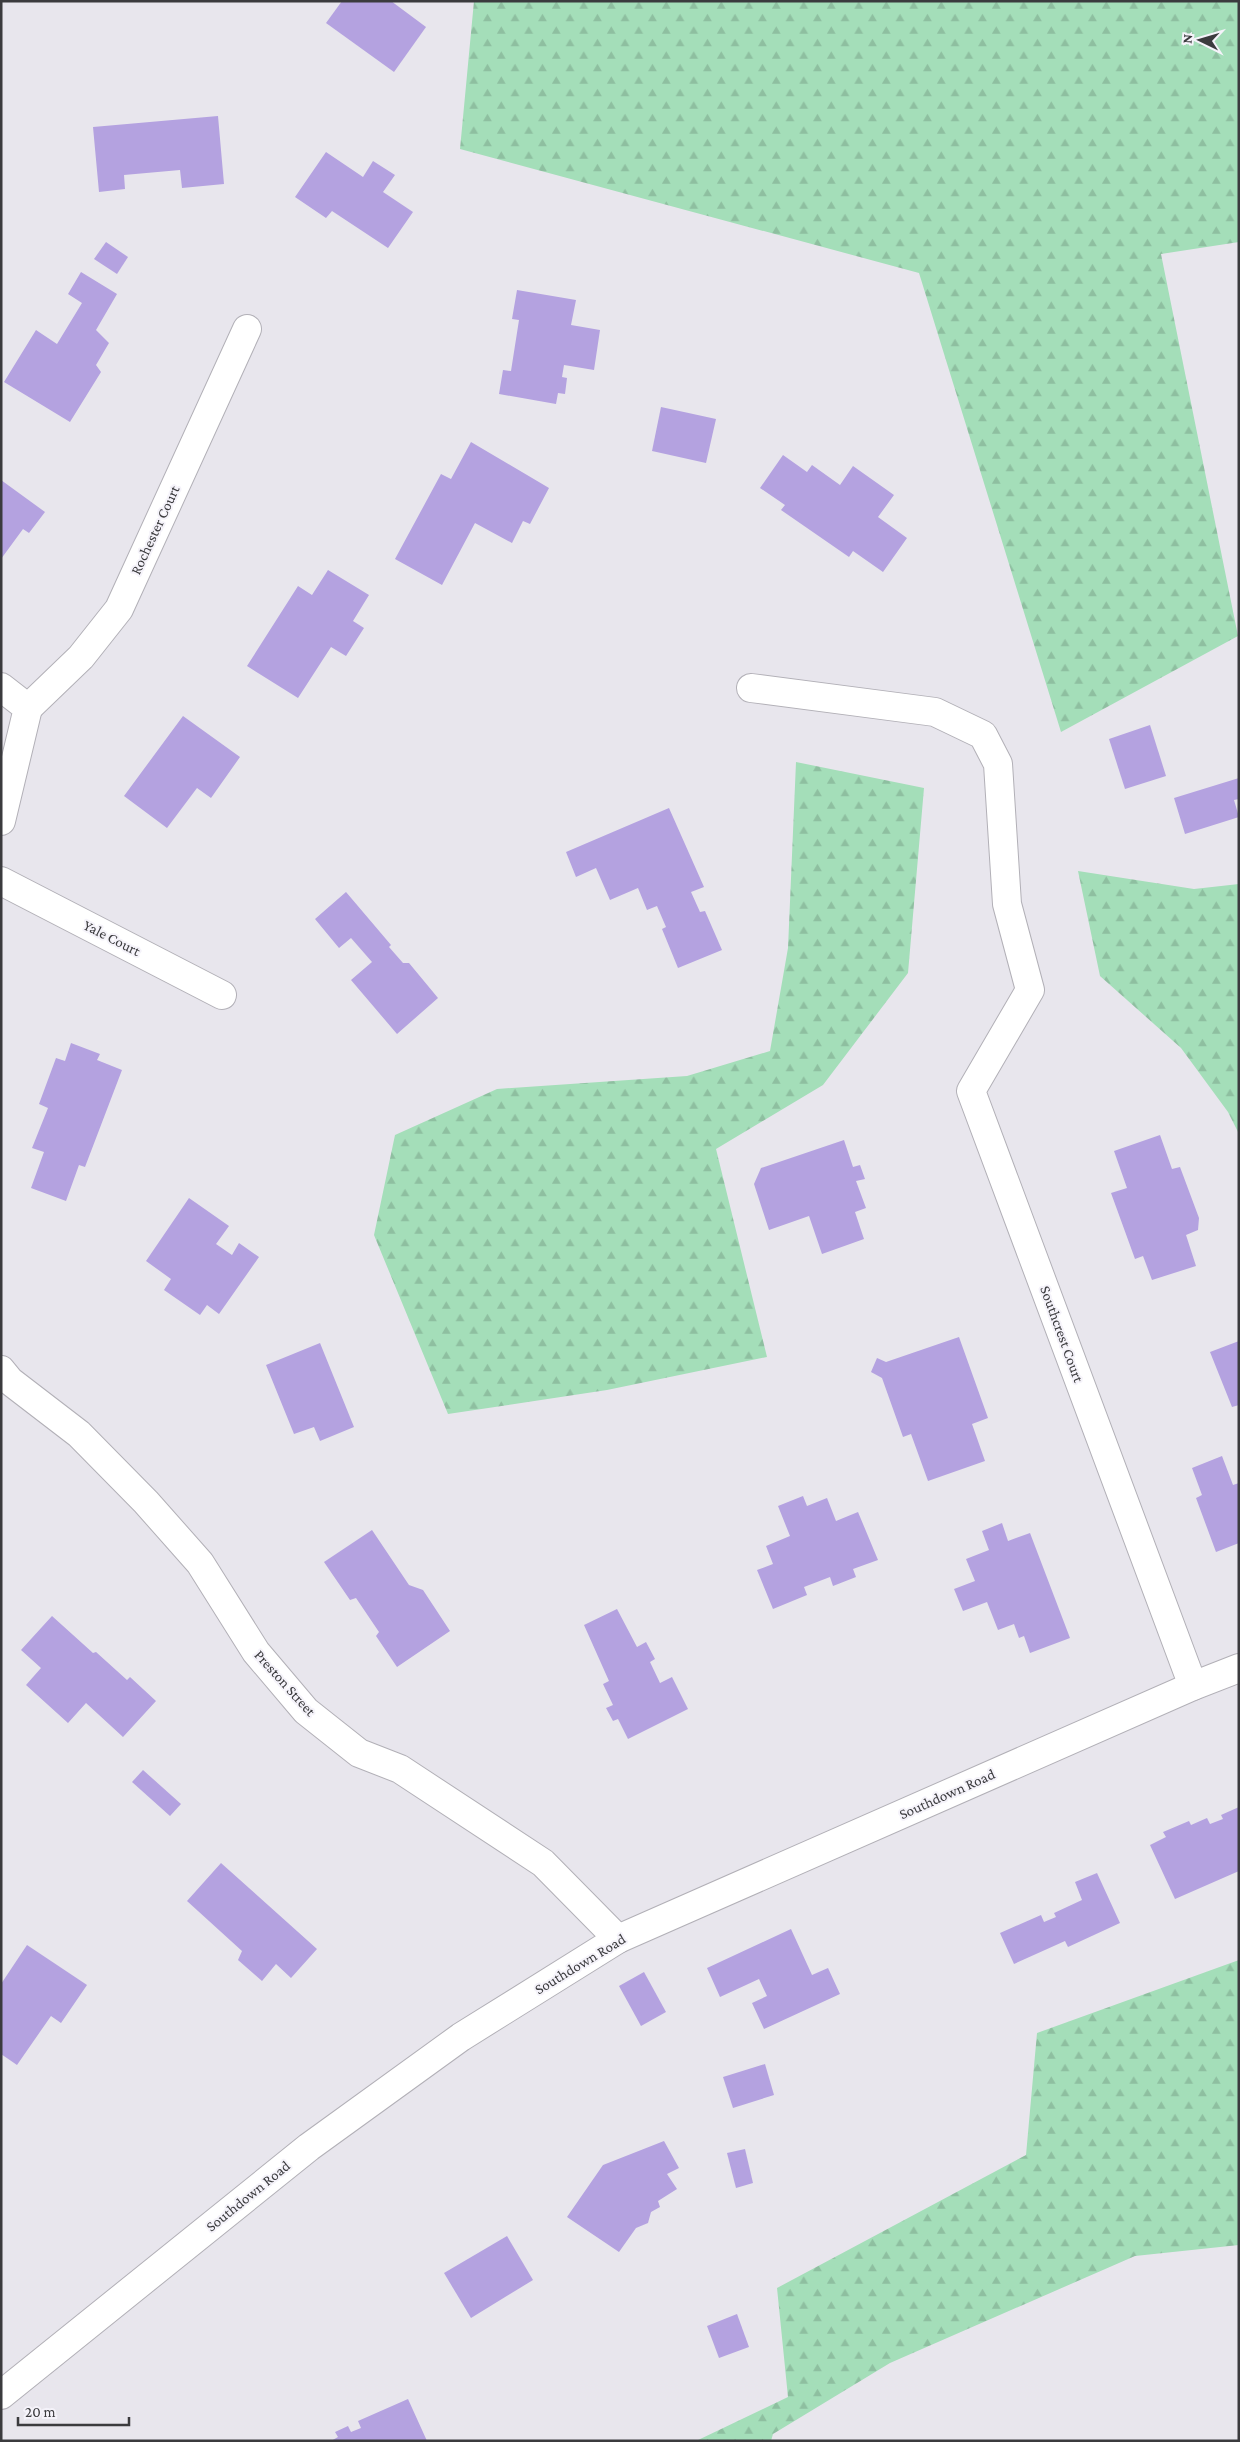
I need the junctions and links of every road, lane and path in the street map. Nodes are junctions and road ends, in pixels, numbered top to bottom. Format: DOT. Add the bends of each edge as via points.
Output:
graph roads {
  1 [pos="247,328"];
  2 [pos="1,687"];
  3 [pos="751,688"];
  4 [pos="28,708"];
  5 [pos="1,821"];
  6 [pos="1,881"];
  7 [pos="222,995"];
  8 [pos="1,1370"];
  9 [pos="1239,1668"];
  10 [pos="1193,1686"];
  11 [pos="618,1940"];
  12 [pos="1,2396"];
  1 -- 4 [label="street, Rochester Court" via="119,609 81,657"];
  2 -- 4 [label="street"];
  3 -- 10 [label="street, Southcrest Court" via="935,712 983,735 998,764 1008,904 1030,990 971,1091"];
  4 -- 5 [label="street"];
  6 -- 7 [label="street, Yale Court"];
  8 -- 11 [label="street, Preston Street" via="10,1381 79,1434 146,1502 200,1563 256,1652 306,1711 359,1753 400,1769 543,1863"];
  9 -- 10 [label="street, Southdown Road"];
  10 -- 11 [label="street, Southdown Road"];
  11 -- 12 [label="street, Southdown Road" via="461,2037 309,2147"];
}
